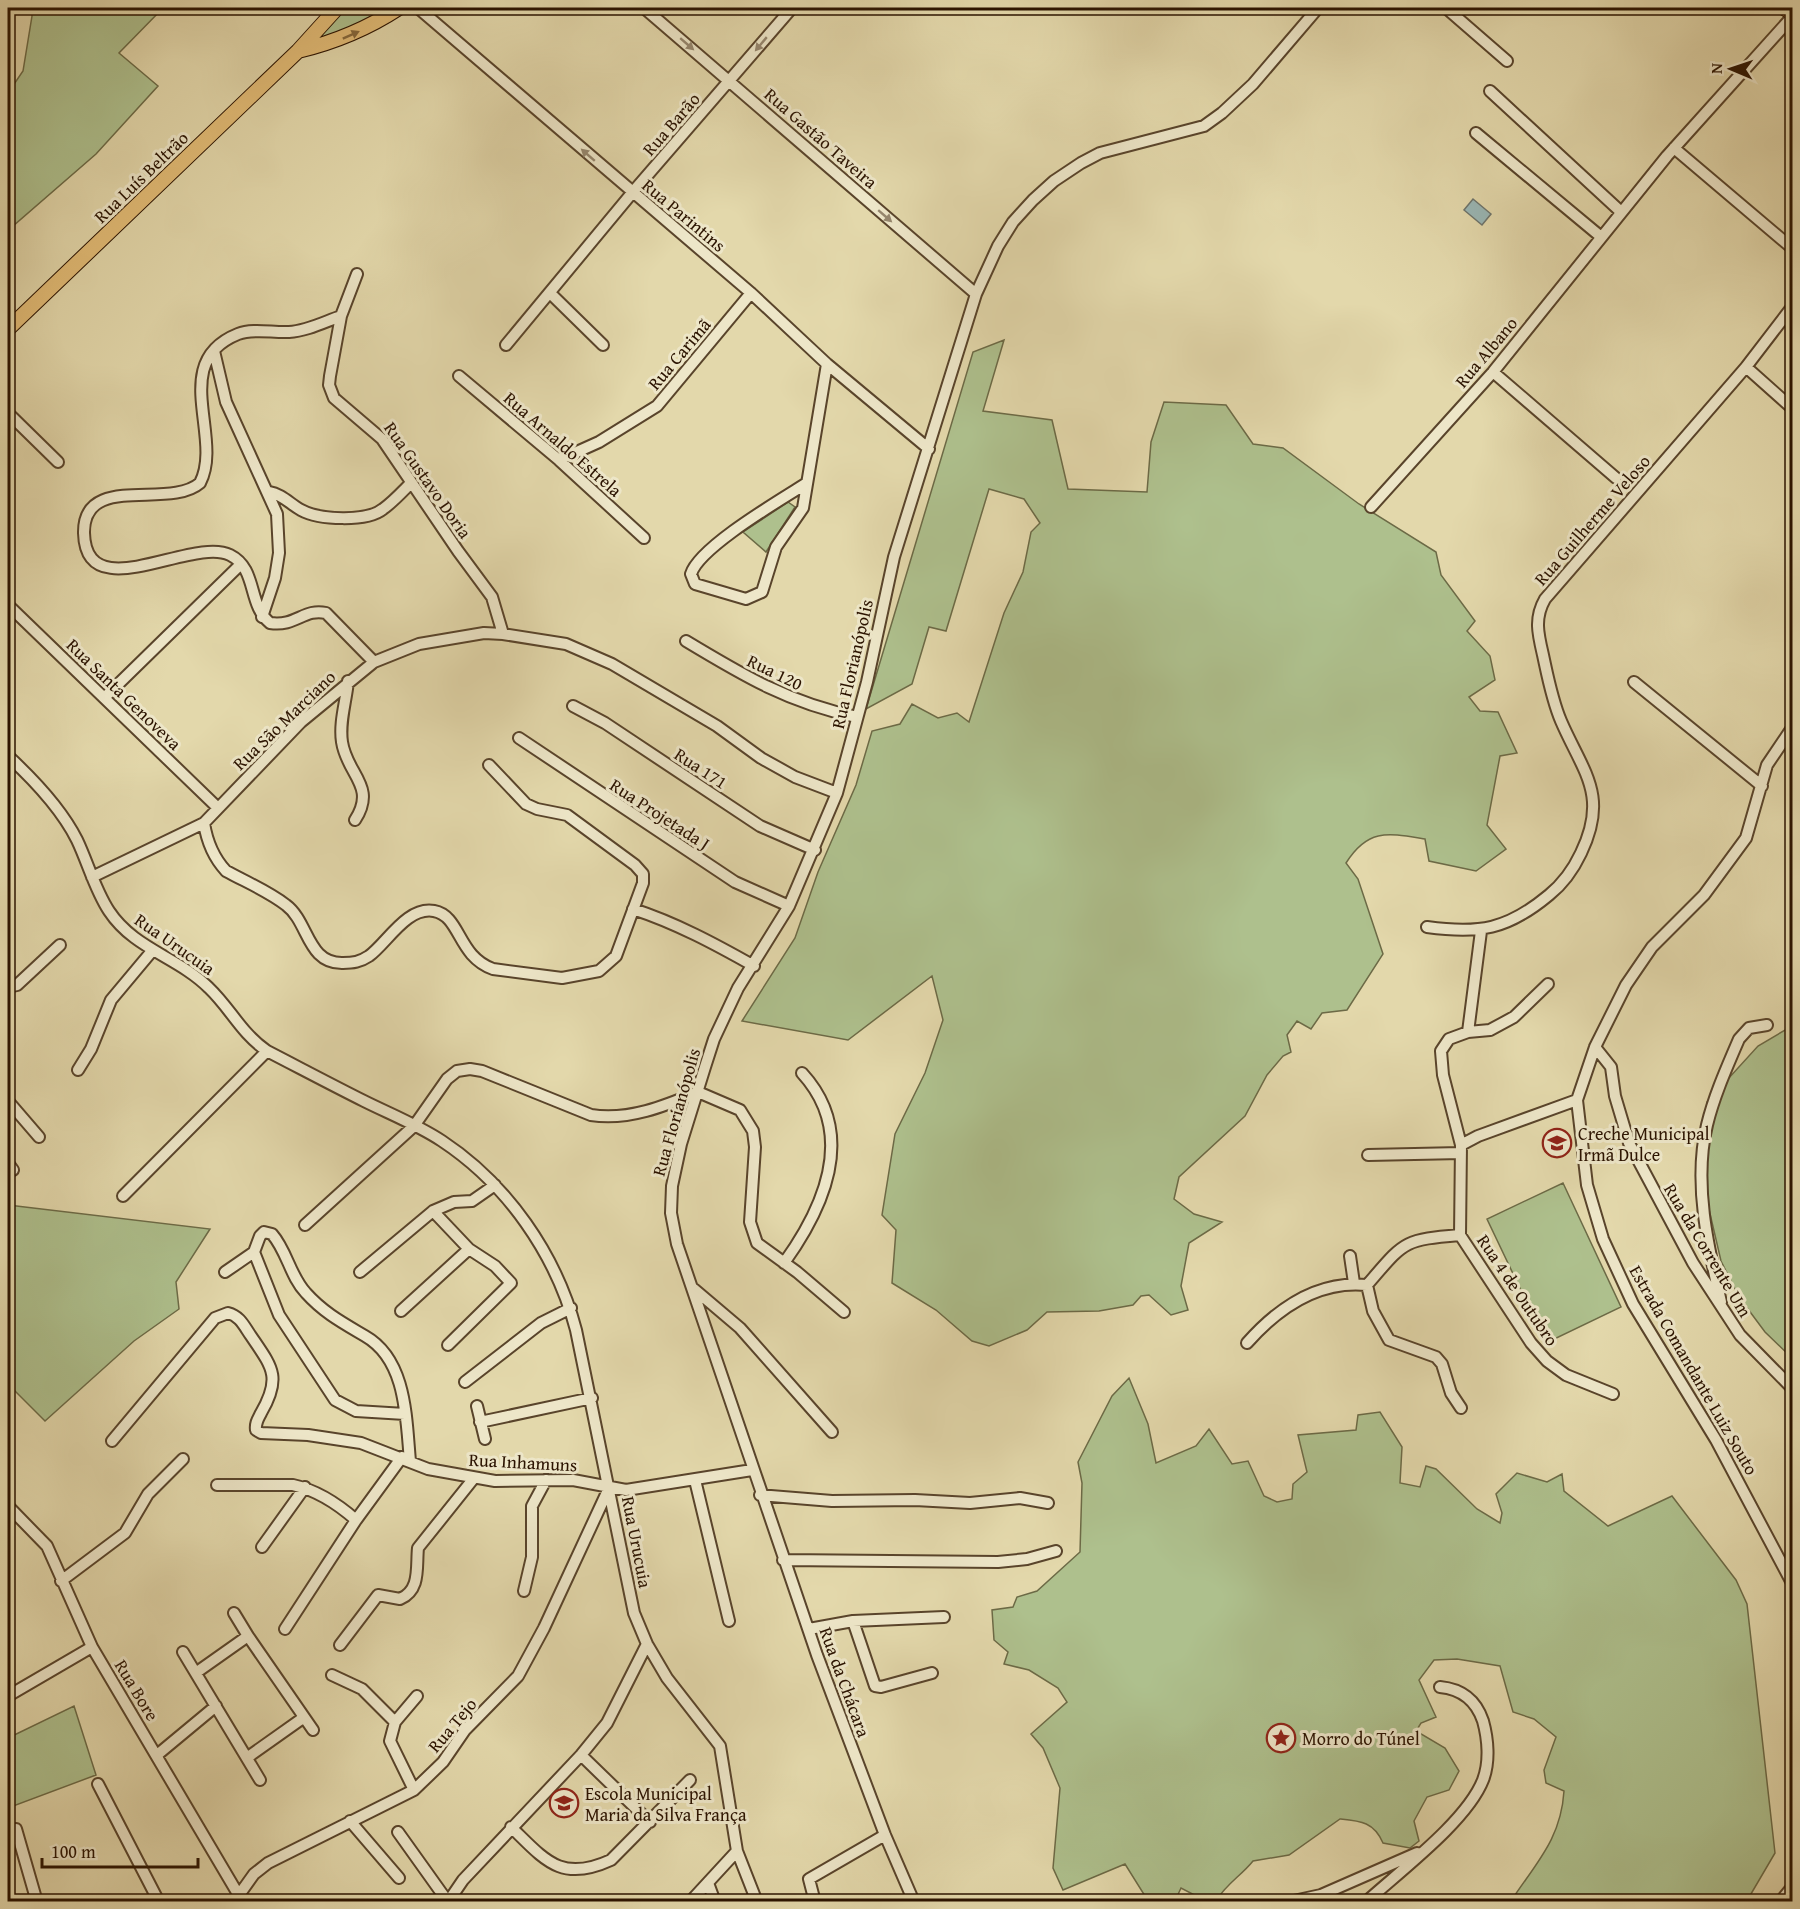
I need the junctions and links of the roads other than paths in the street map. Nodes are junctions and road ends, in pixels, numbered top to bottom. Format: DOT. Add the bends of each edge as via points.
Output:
graph roads {
  1 [pos="337,8"];
  2 [pos="399,8"];
  3 [pos="418,8"];
  4 [pos="644,8"];
  5 [pos="792,8"];
  6 [pos="1318,8"];
  7 [pos="1446,8"];
  8 [pos="1784,8"];
  9 [pos="1792,15"];
  10 [pos="316,40"];
  11 [pos="1506,61"];
  12 [pos="730,81"];
  13 [pos="1490,91"];
  14 [pos="1476,133"];
  15 [pos="1674,148"];
  16 [pos="632,193"];
  17 [pos="1620,211"];
  18 [pos="1600,236"];
  19 [pos="1792,248"];
  20 [pos="357,274"];
  21 [pos="751,293"];
  22 [pos="551,294"];
  23 [pos="976,294"];
  24 [pos="1792,307"];
  25 [pos="341,316"];
  26 [pos="8,329"];
  27 [pos="506,345"];
  28 [pos="603,345"];
  29 [pos="214,351"];
  30 [pos="827,364"];
  31 [pos="1746,368"];
  32 [pos="1492,372"];
  33 [pos="459,376"];
  34 [pos="1792,408"];
  35 [pos="8,412"];
  36 [pos="929,449"];
  37 [pos="560,460"];
  38 [pos="58,462"];
  39 [pos="1616,478"];
  40 [pos="411,483"];
  41 [pos="807,483"];
  42 [pos="269,492"];
  43 [pos="1371,507"];
  44 [pos="644,538"];
  45 [pos="241,564"];
  46 [pos="8,605"];
  47 [pos="262,617"];
  48 [pos="503,634"];
  49 [pos="686,641"];
  50 [pos="374,662"];
  51 [pos="348,681"];
  52 [pos="1634,682"];
  53 [pos="105,698"];
  54 [pos="573,706"];
  55 [pos="857,717"];
  56 [pos="1792,728"];
  57 [pos="519,738"];
  58 [pos="8,756"];
  59 [pos="489,765"];
  60 [pos="1762,786"];
  61 [pos="837,793"];
  62 [pos="218,807"];
  63 [pos="355,820"];
  64 [pos="204,823"];
  65 [pos="815,850"];
  66 [pos="93,877"];
  67 [pos="789,906"];
  68 [pos="633,909"];
  69 [pos="1427,927"];
  70 [pos="1481,931"];
  71 [pos="60,945"];
  72 [pos="152,951"];
  73 [pos="754,966"];
  74 [pos="1548,984"];
  75 [pos="8,987"];
  76 [pos="1767,1025"];
  77 [pos="1468,1032"];
  78 [pos="1595,1047"];
  79 [pos="267,1051"];
  80 [pos="78,1070"];
  81 [pos="802,1073"];
  82 [pos="698,1092"];
  83 [pos="1577,1100"];
  84 [pos="8,1101"];
  85 [pos="414,1126"];
  86 [pos="39,1137"];
  87 [pos="1461,1149"];
  88 [pos="1368,1155"];
  89 [pos="495,1185"];
  90 [pos="123,1196"];
  91 [pos="433,1211"];
  92 [pos="305,1225"];
  93 [pos="1460,1234"];
  94 [pos="469,1249"];
  95 [pos="255,1252"];
  96 [pos="1350,1256"];
  97 [pos="784,1263"];
  98 [pos="225,1272"];
  99 [pos="360,1272"];
  100 [pos="1353,1284"];
  101 [pos="1368,1285"];
  102 [pos="694,1288"];
  103 [pos="571,1308"];
  104 [pos="401,1311"];
  105 [pos="1723,1311"];
  106 [pos="844,1312"];
  107 [pos="1247,1343"];
  108 [pos="448,1345"];
  109 [pos="465,1382"];
  110 [pos="1792,1388"];
  111 [pos="1613,1394"];
  112 [pos="592,1398"];
  113 [pos="477,1406"];
  114 [pos="1461,1408"];
  115 [pos="405,1414"];
  116 [pos="480,1422"];
  117 [pos="832,1432"];
  118 [pos="485,1439"];
  119 [pos="112,1441"];
  120 [pos="183,1459"];
  121 [pos="406,1459"];
  122 [pos="752,1470"];
  123 [pos="474,1478"];
  124 [pos="546,1480"];
  125 [pos="695,1480"];
  126 [pos="217,1485"];
  127 [pos="305,1487"];
  128 [pos="609,1488"];
  129 [pos="760,1495"];
  130 [pos="1048,1503"];
  131 [pos="8,1506"];
  132 [pos="356,1520"];
  133 [pos="262,1547"];
  134 [pos="1056,1551"];
  135 [pos="783,1560"];
  136 [pos="61,1581"];
  137 [pos="1792,1583"];
  138 [pos="524,1591"];
  139 [pos="234,1613"];
  140 [pos="944,1617"];
  141 [pos="729,1621"];
  142 [pos="853,1621"];
  143 [pos="285,1629"];
  144 [pos="809,1629"];
  145 [pos="248,1636"];
  146 [pos="647,1644"];
  147 [pos="340,1645"];
  148 [pos="92,1647"];
  149 [pos="183,1652"];
  150 [pos="197,1672"];
  151 [pos="932,1673"];
  152 [pos="332,1675"];
  153 [pos="1440,1687"];
  154 [pos="8,1696"];
  155 [pos="417,1696"];
  156 [pos="216,1706"];
  157 [pos="303,1718"];
  158 [pos="395,1722"];
  159 [pos="313,1730"];
  160 [pos="157,1755"];
  161 [pos="581,1755"];
  162 [pos="248,1757"];
  163 [pos="260,1780"];
  164 [pos="690,1780"];
  165 [pos="98,1784"];
  166 [pos="414,1790"];
  167 [pos="350,1821"];
  168 [pos="650,1822"];
  169 [pos="511,1827"];
  170 [pos="15,1829"];
  171 [pos="398,1832"];
  172 [pos="885,1835"];
  173 [pos="737,1851"];
  174 [pos="1423,1851"];
  175 [pos="399,1878"];
  176 [pos="708,1883"];
  177 [pos="1792,1887"];
  178 [pos="236,1898"];
  179 [pos="37,1902"];
  180 [pos="159,1902"];
  181 [pos="448,1902"];
  182 [pos="690,1902"];
  183 [pos="715,1902"];
  184 [pos="757,1902"];
  185 [pos="815,1902"];
  186 [pos="914,1902"];
  187 [pos="1289,1902"];
  188 [pos="1366,1902"];
  189 [pos="1780,1902"];
  1 -- 10 [label="main road, Rua Luís Beltrão"];
  10 -- 2 [label="main road, Rua Luís Beltrão, one-way" via="370,26"];
  16 -- 3 [label="street, Rua Parintins, one-way"];
  4 -- 12 [label="street, Rua Gastão Taveira, one-way"];
  5 -- 12 [label="street, Rua Barão, one-way"];
  6 -- 23 [label="street, Rua Florianópolis" via="1253,84 1204,126 1100,153 1054,181 1013,222"];
  7 -- 11 [label="street"];
  8 -- 9 [label="main road"];
  9 -- 15 [label="street, Rua Albano"];
  10 -- 26 [label="main road, Rua Luís Beltrão" via="298,51"];
  12 -- 16 [label="street, Rua Barão"];
  12 -- 23 [label="street, Rua Gastão Taveira, one-way"];
  13 -- 17 [label="street"];
  14 -- 18 [label="street"];
  15 -- 17 [label="street, Rua Albano"];
  15 -- 19 [label="street"];
  16 -- 21 [label="street, Rua Parintins"];
  16 -- 22 [label="street, Rua Barão"];
  17 -- 18 [label="street, Rua Albano"];
  18 -- 32 [label="street, Rua Albano"];
  20 -- 25 [label="street, Rua Gustavo Doria"];
  21 -- 30 [label="street, Rua Parintins"];
  21 -- 37 [label="street, Rua Carimã" via="657,406 599,442"];
  22 -- 27 [label="street, Rua Barão"];
  22 -- 28 [label="street"];
  23 -- 36 [label="street, Rua Florianópolis"];
  24 -- 31 [label="street, Rua Guilherme Veloso"];
  25 -- 29 [label="street" via="305,329 239,333"];
  25 -- 40 [label="street, Rua Gustavo Doria" via="331,361 329,386 334,398 382,439"];
  29 -- 42 [label="street" via="226,402"];
  29 -- 45 [label="street" via="204,366 201,388 205,470 200,483 184,492 106,499 87,515 84,537 96,562 119,570 205,553 230,555"];
  30 -- 36 [label="street, Rua Parintins"];
  30 -- 41 [label="street"];
  31 -- 34 [label="street"];
  31 -- 70 [label="street, Rua Guilherme Veloso" via="1539,610 1536,619 1551,692 1586,772 1595,813 1587,841 1565,882 1507,923"];
  32 -- 39 [label="street"];
  32 -- 43 [label="street, Rua Albano"];
  33 -- 37 [label="street, Rua Arnaldo Estrela"];
  35 -- 38 [label="street"];
  36 -- 55 [label="street, Rua Florianópolis" via="894,557"];
  37 -- 44 [label="street, Rua Arnaldo Estrela"];
  40 -- 42 [label="street" via="382,511 333,519 302,511"];
  40 -- 48 [label="street, Rua Gustavo Doria" via="492,597"];
  41 -- 41 [label="street" via="731,534 697,563 691,574 695,584 746,599 762,592 776,547 803,508"];
  42 -- 47 [label="street" via="280,535 275,578"];
  45 -- 47 [label="street"];
  45 -- 53 [label="street"];
  46 -- 53 [label="street, Rua Santa Genoveva"];
  47 -- 50 [label="street" via="280,625 312,612 326,613"];
  48 -- 50 [label="street, Rua São Marciano" via="484,633 419,644"];
  48 -- 61 [label="street, Rua São Marciano" via="566,644 612,664 717,726 761,758 795,777"];
  49 -- 55 [label="street, Rua 120" via="784,697"];
  50 -- 51 [label="street, Rua São Marciano"];
  51 -- 62 [label="street, Rua São Marciano" via="301,722"];
  51 -- 63 [label="street" via="342,744 364,801"];
  52 -- 60 [label="street"];
  53 -- 62 [label="street, Rua Santa Genoveva"];
  54 -- 65 [label="street, Rua 171" via="760,826"];
  55 -- 61 [label="street, Rua Florianópolis"];
  56 -- 60 [label="street, Estrada Comandante Luiz Souto" via="1767,765"];
  57 -- 67 [label="street, Rua Projetada J" via="735,882"];
  58 -- 66 [label="street, Rua Urucuia" via="63,817"];
  59 -- 68 [label="street" via="526,804 567,815 640,869 643,883"];
  60 -- 78 [label="street, Estrada Comandante Luiz Souto" via="1746,838 1704,895 1652,946 1626,985"];
  61 -- 65 [label="street, Rua Florianópolis"];
  62 -- 64 [label="street, Rua São Marciano"];
  64 -- 66 [label="street, Rua São Marciano"];
  64 -- 68 [label="street" via="211,849 226,871 286,905 295,913 314,950 338,963 366,959 414,915 434,911 448,918 464,947 483,966 562,978 586,975 609,965 616,956"];
  65 -- 67 [label="street, Rua Florianópolis"];
  66 -- 72 [label="street, Rua Urucuia" via="108,910 123,929"];
  67 -- 73 [label="street, Rua Florianópolis"];
  68 -- 73 [label="street" via="660,917"];
  69 -- 70 [label="street, Rua Guilherme Veloso"];
  70 -- 77 [label="street"];
  71 -- 75 [label="street" via="17,985"];
  72 -- 79 [label="street, Rua Urucuia" via="210,988 248,1037"];
  72 -- 80 [label="street" via="111,1000"];
  73 -- 82 [label="street, Rua Florianópolis" via="738,988 714,1039"];
  74 -- 77 [label="street" via="1514,1017 1490,1030"];
  76 -- 105 [label="street" via="1749,1028 1739,1039 1706,1127 1702,1177"];
  77 -- 87 [label="street, Rua 4 de Outubro" via="1449,1039 1441,1051"];
  78 -- 83 [label="street, Estrada Comandante Luiz Souto"];
  78 -- 105 [label="street, Rua da Corrente Um" via="1611,1067 1629,1143 1664,1212"];
  79 -- 85 [label="street, Rua Urucuia"];
  79 -- 90 [label="street"];
  81 -- 97 [label="street" via="824,1104 832,1135 831,1165 803,1237"];
  82 -- 85 [label="street" via="610,1118 470,1069 457,1071 447,1079"];
  82 -- 97 [label="street" via="740,1110 749,1121 755,1147 752,1234 765,1251"];
  82 -- 102 [label="street, Rua Florianópolis" via="681,1144 671,1213 677,1244"];
  83 -- 87 [label="street" via="1478,1136"];
  83 -- 137 [label="street, Estrada Comandante Luiz Souto" via="1587,1185 1603,1239 1633,1304 1721,1450"];
  84 -- 86 [label="street"];
  85 -- 89 [label="street, Rua Urucuia" via="442,1141"];
  85 -- 92 [label="street"];
  87 -- 88 [label="street"];
  87 -- 93 [label="street, Rua 4 de Outubro"];
  89 -- 91 [label="street" via="472,1201 454,1202"];
  89 -- 103 [label="street, Rua Urucuia" via="516,1207 537,1239"];
  91 -- 94 [label="street"];
  91 -- 99 [label="street"];
  93 -- 101 [label="street" via="1409,1241"];
  93 -- 111 [label="street, Rua 4 de Outubro" via="1531,1343 1547,1361 1566,1375"];
  94 -- 104 [label="street"];
  94 -- 108 [label="street" via="510,1279 510,1285"];
  95 -- 98 [label="street"];
  95 -- 115 [label="street" via="286,1328 335,1400 356,1411"];
  95 -- 115 [label="street" via="260,1236 264,1232 272,1234 307,1295 332,1318 378,1346 397,1373"];
  96 -- 100 [label="street"];
  97 -- 106 [label="street"];
  100 -- 101 [label="street"];
  100 -- 107 [label="street" via="1310,1293 1285,1306"];
  101 -- 114 [label="street" via="1373,1311 1389,1340 1436,1357"];
  102 -- 117 [label="street" via="740,1328"];
  102 -- 122 [label="street, Rua Florianópolis"];
  103 -- 109 [label="street" via="541,1323"];
  103 -- 112 [label="street, Rua Urucuia"];
  105 -- 110 [label="street, Rua da Corrente Um" via="1740,1335"];
  112 -- 116 [label="street"];
  112 -- 128 [label="street, Rua Urucuia"];
  113 -- 116 [label="street"];
  115 -- 121 [label="street"];
  116 -- 118 [label="street"];
  119 -- 121 [label="street, Rua Inhamuns" via="215,1318 228,1313 238,1318 273,1374 272,1393 255,1424 256,1430 361,1443"];
  120 -- 136 [label="street" via="148,1494 125,1533"];
  121 -- 123 [label="street, Rua Inhamuns" via="428,1469"];
  121 -- 132 [label="street"];
  122 -- 125 [label="street, Rua Inhamuns"];
  122 -- 129 [label="street, Rua da Chácara"];
  123 -- 124 [label="street, Rua Inhamuns"];
  123 -- 147 [label="street" via="418,1548 419,1567 412,1589 399,1599 383,1594 376,1597"];
  124 -- 128 [label="street, Rua Inhamuns" via="573,1480"];
  124 -- 138 [label="street" via="532,1506 532,1557"];
  125 -- 128 [label="street, Rua Inhamuns" via="626,1490"];
  125 -- 141 [label="street"];
  126 -- 127 [label="street"];
  127 -- 132 [label="street"];
  127 -- 133 [label="street"];
  128 -- 146 [label="street, Rua Urucuia" via="634,1613"];
  128 -- 166 [label="street, Rua Tejo" via="518,1676"];
  129 -- 130 [label="street" via="832,1501 970,1503 1020,1498"];
  129 -- 135 [label="street, Rua da Chácara"];
  131 -- 136 [label="street, Rua Bore" via="47,1546"];
  132 -- 143 [label="street"];
  134 -- 135 [label="street" via="998,1562"];
  135 -- 144 [label="street, Rua da Chácara"];
  136 -- 148 [label="street, Rua Bore"];
  139 -- 145 [label="street"];
  140 -- 142 [label="street"];
  142 -- 144 [label="street"];
  142 -- 151 [label="street" via="878,1687"];
  144 -- 172 [label="street, Rua da Chácara"];
  145 -- 150 [label="street"];
  145 -- 157 [label="street"];
  146 -- 161 [label="street" via="608,1723"];
  146 -- 173 [label="street, Rua Urucuia" via="667,1678 720,1746"];
  148 -- 154 [label="street"];
  148 -- 160 [label="street, Rua Bore"];
  149 -- 150 [label="street"];
  150 -- 156 [label="street"];
  152 -- 158 [label="street" via="362,1689"];
  153 -- 174 [label="street" via="1463,1692 1471,1700 1487,1733 1487,1755 1484,1778 1474,1796"];
  155 -- 158 [label="street"];
  156 -- 160 [label="street"];
  156 -- 162 [label="street"];
  157 -- 159 [label="street"];
  157 -- 162 [label="street"];
  158 -- 166 [label="street" via="390,1741"];
  160 -- 178 [label="street, Rua Bore"];
  161 -- 168 [label="street"];
  161 -- 169 [label="street"];
  162 -- 163 [label="street"];
  164 -- 168 [label="street"];
  165 -- 180 [label="street"];
  166 -- 167 [label="street, Rua Tejo"];
  167 -- 175 [label="street"];
  167 -- 178 [label="street, Rua Tejo" via="268,1863"];
  168 -- 169 [label="street" via="612,1860 577,1869 548,1862"];
  169 -- 181 [label="street"];
  170 -- 179 [label="street"];
  171 -- 181 [label="street"];
  172 -- 185 [label="street" via="809,1878"];
  172 -- 186 [label="street, Rua da Chácara"];
  173 -- 176 [label="street"];
  173 -- 184 [label="street, Rua Urucuia"];
  174 -- 187 [label="street" via="1321,1895"];
  174 -- 188 [label="street"];
  176 -- 182 [label="street"];
  176 -- 183 [label="street"];
  177 -- 189 [label="street"];
}
